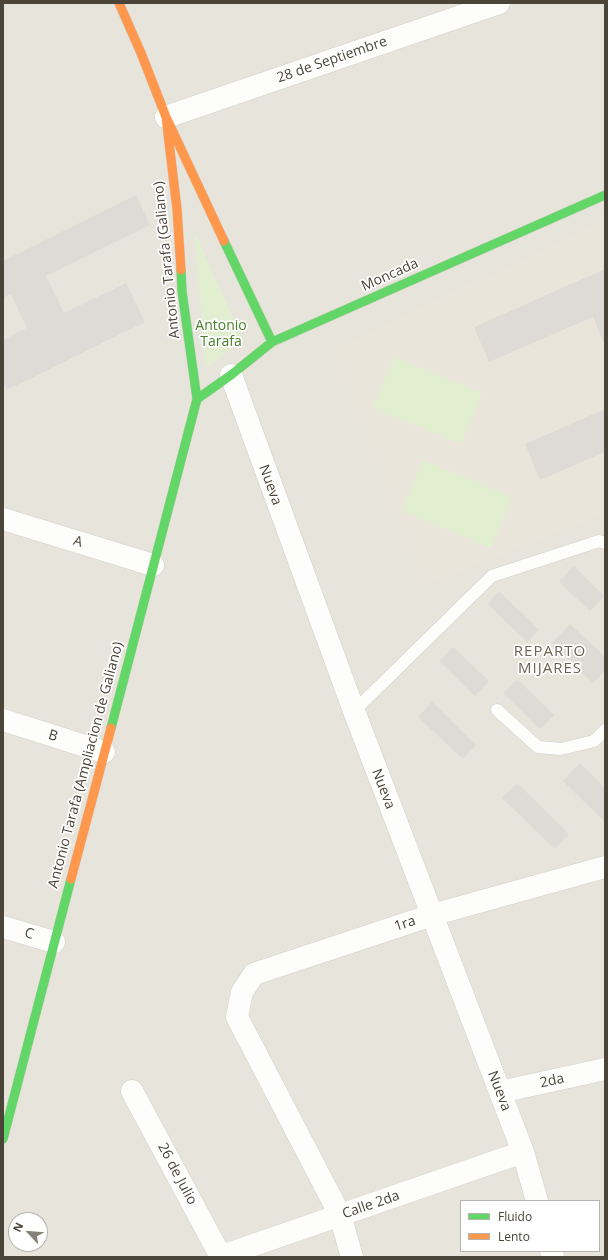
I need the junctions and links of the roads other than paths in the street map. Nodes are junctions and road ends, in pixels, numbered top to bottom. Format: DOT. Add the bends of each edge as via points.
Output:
graph roads {
  1 [pos="119,3"];
  2 [pos="499,3"];
  3 [pos="166,117"];
  4 [pos="605,195"];
  5 [pos="201,213"];
  6 [pos="189,215"];
  7 [pos="213,217"];
  8 [pos="178,223"];
  9 [pos="272,342"];
  10 [pos="231,375"];
  11 [pos="197,399"];
  12 [pos="3,519"];
  13 [pos="605,543"];
  14 [pos="153,565"];
  15 [pos="497,710"];
  16 [pos="354,712"];
  17 [pos="3,720"];
  18 [pos="605,730"];
  19 [pos="104,752"];
  20 [pos="605,867"];
  21 [pos="432,915"];
  22 [pos="3,927"];
  23 [pos="54,942"];
  24 [pos="605,1070"];
  25 [pos="132,1091"];
  26 [pos="500,1092"];
  27 [pos="4,1134"];
  28 [pos="523,1152"];
  29 [pos="537,1200"];
  30 [pos="340,1215"];
  31 [pos="220,1257"];
  32 [pos="352,1257"];
  1 -- 3 [label="street, Antonio Tarafa (Galiano)"];
  2 -- 3 [label="street, 28 de Septiembre"];
  3 -- 7 [label="street, Antonio Tarafa (Galiano)"];
  3 -- 8 [label="street, Antonio Tarafa (Galiano)"];
  4 -- 9 [label="street, Moncada"];
  5 -- 7 [label="street"];
  6 -- 8 [label="street"];
  7 -- 9 [label="street, Antonio Tarafa (Galiano)"];
  8 -- 11 [label="street, Antonio Tarafa (Galiano)" via="182,291"];
  9 -- 10 [label="street, Moncada"];
  10 -- 11 [label="street, Moncada"];
  10 -- 16 [label="street, Nueva"];
  11 -- 14 [label="street, Antonio Tarafa (Ampliacion de Galiano)"];
  12 -- 14 [label="street, A"];
  13 -- 16 [label="lane" via="599,541 492,576"];
  14 -- 19 [label="street, Antonio Tarafa (Ampliacion de Galiano)"];
  15 -- 18 [label="lane" via="538,747 561,748 594,741"];
  16 -- 21 [label="street, Nueva"];
  17 -- 19 [label="street, B"];
  19 -- 23 [label="street, Antonio Tarafa (Ampliacion de Galiano)"];
  20 -- 21 [label="street, 1ra"];
  21 -- 26 [label="street, Nueva"];
  21 -- 30 [label="street, 1ra" via="254,974 242,992 237,1017"];
  22 -- 23 [label="street, C"];
  23 -- 27 [label="street, Antonio Tarafa (Ampliacion de Galiano)"];
  24 -- 26 [label="street, 2da"];
  25 -- 31 [label="street, 26 de Julio"];
  26 -- 28 [label="street, Nueva"];
  28 -- 29 [label="street, Nueva"];
  28 -- 30 [label="street, Calle 2da"];
  30 -- 31 [label="street, Calle 2da"];
  30 -- 32 [label="street"];
}
